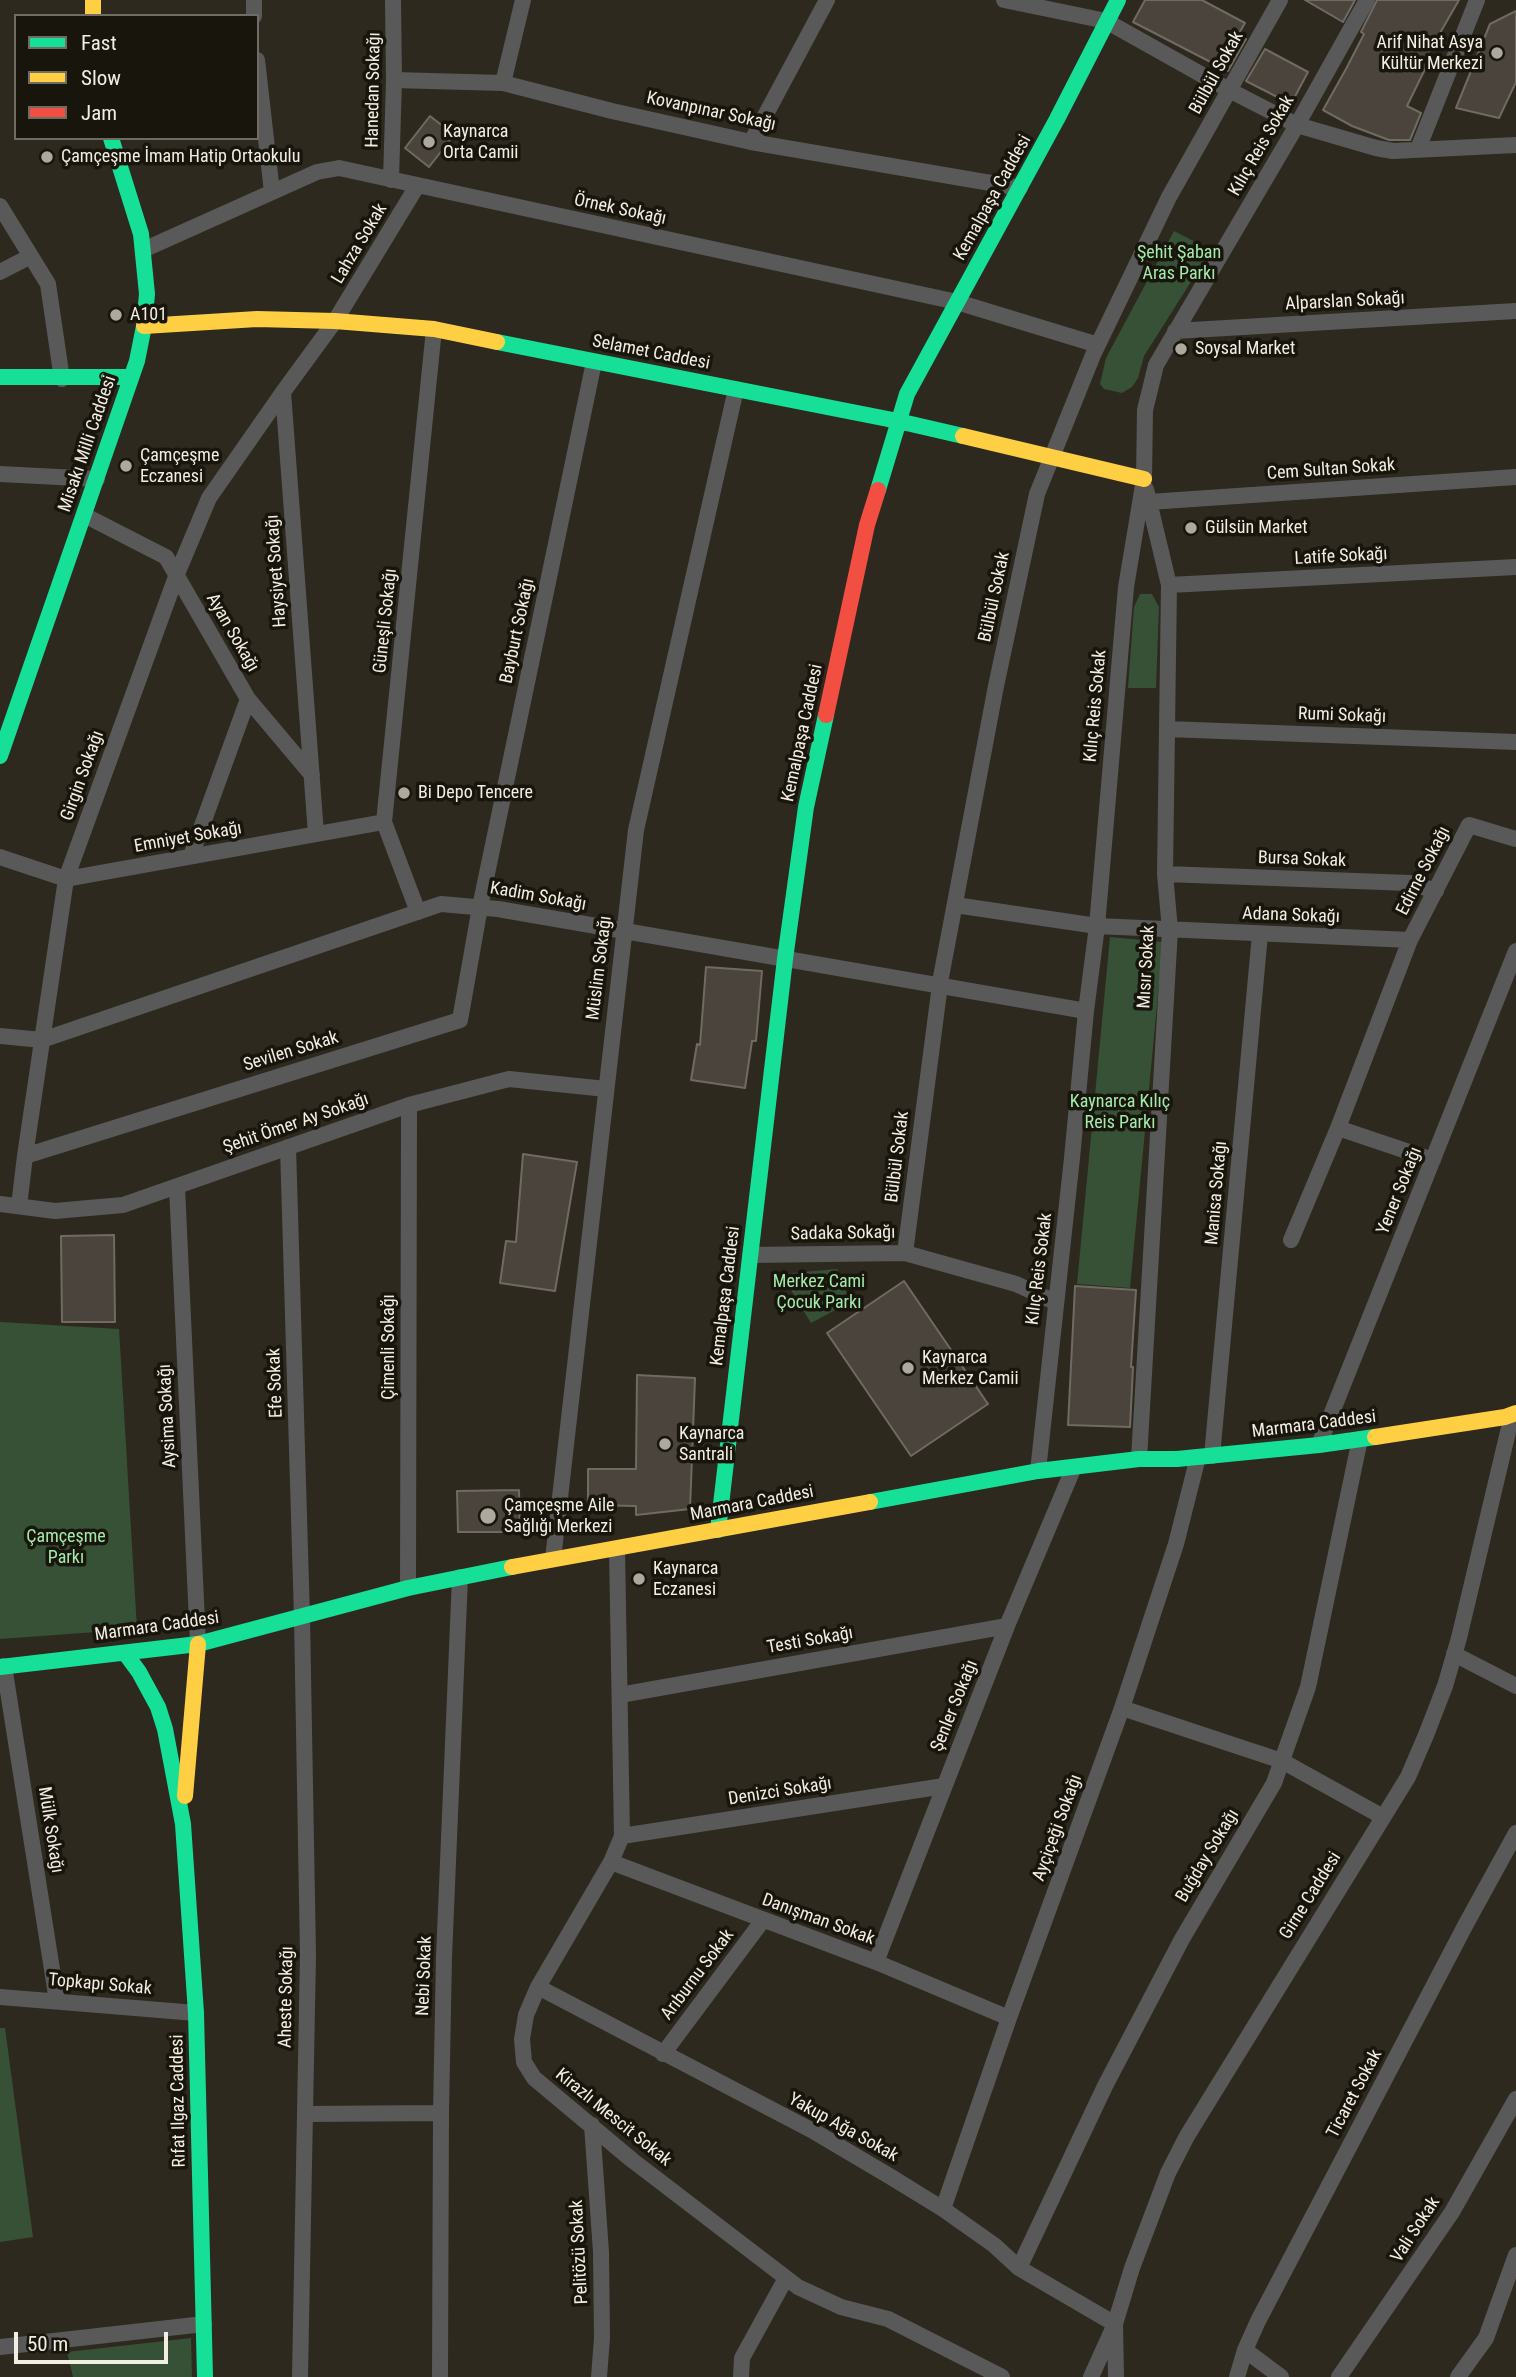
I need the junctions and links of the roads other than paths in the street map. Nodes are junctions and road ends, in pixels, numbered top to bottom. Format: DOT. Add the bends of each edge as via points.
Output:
graph roads {
  1 [pos="393,0"];
  2 [pos="523,0"];
  3 [pos="827,0"];
  4 [pos="1004,0"];
  5 [pos="1118,0"];
  6 [pos="1280,0"];
  7 [pos="1367,0"];
  8 [pos="1477,0"];
  9 [pos="1106,21"];
  10 [pos="259,78"];
  11 [pos="394,80"];
  12 [pos="503,83"];
  13 [pos="1229,90"];
  14 [pos="1297,125"];
  15 [pos="112,140"];
  16 [pos="751,142"];
  17 [pos="1516,145"];
  18 [pos="1418,149"];
  19 [pos="391,180"];
  20 [pos="417,186"];
  21 [pos="1020,188"];
  22 [pos="272,192"];
  23 [pos="0,206"];
  24 [pos="143,250"];
  25 [pos="31,256"];
  26 [pos="0,272"];
  27 [pos="957,302"];
  28 [pos="1516,311"];
  29 [pos="335,321"];
  30 [pos="144,326"];
  31 [pos="434,329"];
  32 [pos="1175,331"];
  33 [pos="1098,345"];
  34 [pos="594,362"];
  35 [pos="0,377"];
  36 [pos="131,377"];
  37 [pos="62,379"];
  38 [pos="736,389"];
  39 [pos="283,392"];
  40 [pos="898,421"];
  41 [pos="1052,456"];
  42 [pos="0,474"];
  43 [pos="1516,477"];
  44 [pos="97,479"];
  45 [pos="1144,479"];
  46 [pos="1149,502"];
  47 [pos="84,515"];
  48 [pos="1516,567"];
  49 [pos="177,574"];
  50 [pos="1169,585"];
  51 [pos="248,699"];
  52 [pos="1167,729"];
  53 [pos="1516,742"];
  54 [pos="0,756"];
  55 [pos="312,775"];
  56 [pos="384,822"];
  57 [pos="316,834"];
  58 [pos="1516,839"];
  59 [pos="191,856"];
  60 [pos="0,857"];
  61 [pos="1165,874"];
  62 [pos="66,879"];
  63 [pos="1436,891"];
  64 [pos="954,905"];
  65 [pos="480,907"];
  66 [pos="418,912"];
  67 [pos="1097,926"];
  68 [pos="1170,930"];
  69 [pos="624,932"];
  70 [pos="1259,934"];
  71 [pos="1410,940"];
  72 [pos="1516,951"];
  73 [pos="785,959"];
  74 [pos="939,986"];
  75 [pos="1086,1011"];
  76 [pos="0,1036"];
  77 [pos="41,1040"];
  78 [pos="606,1089"];
  79 [pos="409,1105"];
  80 [pos="1338,1128"];
  81 [pos="288,1147"];
  82 [pos="25,1156"];
  83 [pos="1433,1160"];
  84 [pos="177,1187"];
  85 [pos="0,1204"];
  86 [pos="19,1206"];
  87 [pos="1291,1240"];
  88 [pos="905,1253"];
  89 [pos="750,1255"];
  90 [pos="1055,1302"];
  91 [pos="1514,1414"];
  92 [pos="1360,1440"];
  93 [pos="1319,1445"];
  94 [pos="1205,1456"];
  95 [pos="1139,1459"];
  96 [pos="1074,1466"];
  97 [pos="1038,1471"];
  98 [pos="718,1530"];
  99 [pos="617,1549"];
  100 [pos="553,1559"];
  101 [pos="460,1577"];
  102 [pos="408,1588"];
  103 [pos="302,1618"];
  104 [pos="1007,1626"];
  105 [pos="198,1644"];
  106 [pos="125,1653"];
  107 [pos="1454,1654"];
  108 [pos="2,1667"];
  109 [pos="1516,1686"];
  110 [pos="620,1695"];
  111 [pos="1122,1708"];
  112 [pos="1282,1761"];
  113 [pos="944,1786"];
  114 [pos="1383,1817"];
  115 [pos="183,1824"];
  116 [pos="1516,1832"];
  117 [pos="622,1836"];
  118 [pos="611,1862"];
  119 [pos="763,1920"];
  120 [pos="876,1962"];
  121 [pos="538,1987"];
  122 [pos="0,1997"];
  123 [pos="57,2001"];
  124 [pos="196,2014"];
  125 [pos="1009,2018"];
  126 [pos="663,2053"];
  127 [pos="1516,2099"];
  128 [pos="441,2113"];
  129 [pos="305,2114"];
  130 [pos="592,2125"];
  131 [pos="943,2209"];
  132 [pos="1516,2255"];
  133 [pos="1020,2268"];
  134 [pos="786,2278"];
  135 [pos="204,2324"];
  136 [pos="1115,2324"];
  137 [pos="0,2347"];
  138 [pos="1245,2350"];
  139 [pos="205,2377"];
  140 [pos="300,2377"];
  141 [pos="440,2377"];
  142 [pos="599,2377"];
  143 [pos="741,2377"];
  144 [pos="1002,2377"];
  145 [pos="1091,2377"];
  146 [pos="1116,2377"];
  147 [pos="1237,2377"];
  148 [pos="1281,2377"];
  149 [pos="1339,2377"];
  150 [pos="1458,2377"];
  1 -- 11 [label="street, Hanedan Sokağı"];
  2 -- 12 [label="street"];
  3 -- 16 [label="street"];
  4 -- 9 [label="street"];
  5 -- 9 [label="street, Kemalpaşa Caddesi"];
  6 -- 13 [label="street, Bülbül Sokak"];
  7 -- 14 [label="street, Kılıç Reis Sokak"];
  8 -- 18 [label="street"];
  9 -- 13 [label="street"];
  9 -- 21 [label="street, Kemalpaşa Caddesi"];
  10 -- 22 [label="street"];
  11 -- 12 [label="street, Kovanpınar Sokağı"];
  11 -- 19 [label="street, Hanedan Sokağı"];
  12 -- 16 [label="street, Kovanpınar Sokağı"];
  13 -- 14 [label="street"];
  13 -- 33 [label="street, Bülbül Sokak" via="1169,198"];
  14 -- 18 [label="street" via="1376,148"];
  14 -- 32 [label="street, Kılıç Reis Sokak"];
  15 -- 24 [label="street, Misakı Milli Caddesi"];
  16 -- 21 [label="street, Kovanpınar Sokağı"];
  17 -- 18 [label="street"];
  19 -- 20 [label="street, Örnek Sokağı"];
  19 -- 22 [label="street, Örnek Sokağı" via="339,168 317,172"];
  20 -- 27 [label="street, Örnek Sokağı"];
  20 -- 29 [label="street, Lahza Sokak"];
  21 -- 27 [label="street, Kemalpaşa Caddesi"];
  22 -- 24 [label="street, Örnek Sokağı"];
  23 -- 25 [label="street"];
  24 -- 30 [label="street, Misakı Milli Caddesi"];
  25 -- 26 [label="street"];
  25 -- 37 [label="street" via="48,284"];
  27 -- 33 [label="street, Örnek Sokağı"];
  27 -- 40 [label="street, Kemalpaşa Caddesi" via="907,394"];
  28 -- 32 [label="street, Alparslan Sokağı"];
  29 -- 30 [label="street, Selamet Caddesi"];
  29 -- 31 [label="street, Selamet Caddesi"];
  29 -- 39 [label="street"];
  30 -- 36 [label="street, Misakı Milli Caddesi"];
  31 -- 34 [label="street, Selamet Caddesi"];
  31 -- 56 [label="street, Güneşli Sokağı"];
  32 -- 45 [label="street, Kılıç Reis Sokak" via="1156,365 1144,410"];
  33 -- 41 [label="street, Bülbül Sokak"];
  34 -- 38 [label="street, Selamet Caddesi"];
  34 -- 65 [label="street, Bayburt Sokağı"];
  35 -- 37 [label="street"];
  36 -- 37 [label="street"];
  36 -- 44 [label="street, Misakı Milli Caddesi"];
  38 -- 40 [label="street, Selamet Caddesi"];
  38 -- 69 [label="street, Müslim Sokağı" via="636,830"];
  39 -- 49 [label="street, Girgin Sokağı" via="209,498"];
  39 -- 55 [label="street, Haysiyet Sokağı"];
  40 -- 41 [label="street, Selamet Caddesi"];
  40 -- 73 [label="street, Kemalpaşa Caddesi" via="867,525 806,807"];
  41 -- 45 [label="street, Selamet Caddesi"];
  41 -- 64 [label="street, Bülbül Sokak" via="1037,494"];
  42 -- 44 [label="street"];
  43 -- 46 [label="street, Cem Sultan Sokak"];
  44 -- 47 [label="street, Misakı Milli Caddesi"];
  45 -- 46 [label="street, Mısır Sokak"];
  45 -- 67 [label="street, Kılıç Reis Sokak" via="1126,587"];
  46 -- 50 [label="street, Mısır Sokak"];
  47 -- 49 [label="street, Ayan Sokağı" via="166,557"];
  47 -- 54 [label="street, Misakı Milli Caddesi"];
  48 -- 50 [label="street, Latife Sokağı"];
  49 -- 51 [label="street, Ayan Sokağı"];
  49 -- 62 [label="street, Girgin Sokağı"];
  50 -- 52 [label="street, Mısır Sokak"];
  51 -- 55 [label="street"];
  51 -- 59 [label="street, Ayan Sokağı"];
  52 -- 53 [label="street, Rumi Sokağı"];
  52 -- 61 [label="street, Mısır Sokak"];
  55 -- 57 [label="street, Haysiyet Sokağı"];
  56 -- 57 [label="street, Emniyet Sokağı"];
  56 -- 66 [label="street, Güneşli Sokağı"];
  57 -- 59 [label="street, Emniyet Sokağı"];
  58 -- 63 [label="street, Edirne Sokağı" via="1469,825"];
  59 -- 62 [label="street, Emniyet Sokağı"];
  60 -- 62 [label="street, Emniyet Sokağı"];
  61 -- 63 [label="street, Bursa Sokak" via="1410,883"];
  61 -- 68 [label="street, Mısır Sokak"];
  62 -- 77 [label="street, Girgin Sokağı"];
  63 -- 71 [label="street, Edirne Sokağı"];
  64 -- 67 [label="street, Adana Sokağı"];
  64 -- 74 [label="street, Bülbül Sokak"];
  65 -- 66 [label="street, Kadim Sokağı" via="441,904"];
  65 -- 69 [label="street, Kadim Sokağı"];
  65 -- 82 [label="street, Sevilen Sokak" via="460,1020"];
  66 -- 77 [label="street, Kadim Sokağı"];
  67 -- 68 [label="street, Adana Sokağı"];
  67 -- 75 [label="street, Kılıç Reis Sokak"];
  68 -- 70 [label="street, Adana Sokağı"];
  68 -- 95 [label="street, Mısır Sokak"];
  69 -- 73 [label="street, Kadim Sokağı"];
  69 -- 78 [label="street, Müslim Sokağı"];
  70 -- 71 [label="street, Adana Sokağı"];
  70 -- 94 [label="street, Manisa Sokağı"];
  71 -- 80 [label="street, Edirne Sokağı"];
  72 -- 83 [label="street, Yener Sokağı"];
  73 -- 74 [label="street, Kadim Sokağı"];
  73 -- 89 [label="street, Kemalpaşa Caddesi"];
  74 -- 75 [label="street, Kadim Sokağı"];
  74 -- 88 [label="street, Bülbül Sokak"];
  75 -- 90 [label="street, Kılıç Reis Sokak"];
  76 -- 77 [label="street, Kadim Sokağı"];
  77 -- 82 [label="street, Girgin Sokağı"];
  78 -- 79 [label="street, Şehit Ömer Ay Sokağı" via="509,1079"];
  78 -- 100 [label="street, Müslim Sokağı"];
  79 -- 81 [label="street, Şehit Ömer Ay Sokağı"];
  79 -- 102 [label="street, Çimenli Sokağı"];
  80 -- 83 [label="street"];
  80 -- 87 [label="street, Edirne Sokağı"];
  81 -- 84 [label="street, Şehit Ömer Ay Sokağı"];
  81 -- 103 [label="street, Efe Sokak"];
  82 -- 86 [label="street, Girgin Sokağı"];
  83 -- 93 [label="street, Yener Sokağı"];
  84 -- 86 [label="street, Şehit Ömer Ay Sokağı" via="123,1205 55,1210"];
  84 -- 105 [label="street, Aysima Sokağı"];
  85 -- 86 [label="street, Şehit Ömer Ay Sokağı"];
  88 -- 89 [label="street, Sadaka Sokağı"];
  88 -- 90 [label="street, Sadaka Sokağı" via="1016,1284"];
  89 -- 98 [label="street, Kemalpaşa Caddesi"];
  90 -- 97 [label="street, Kılıç Reis Sokak"];
  91 -- 92 [label="street, Marmara Caddesi"];
  91 -- 107 [label="street, Girne Caddesi"];
  92 -- 93 [label="street, Marmara Caddesi"];
  92 -- 112 [label="street, Buğday Sokağı" via="1308,1687"];
  93 -- 94 [label="street, Marmara Caddesi"];
  94 -- 95 [label="street, Marmara Caddesi"];
  94 -- 111 [label="street, Ayçiçeği Sokağı"];
  95 -- 96 [label="street, Marmara Caddesi"];
  96 -- 97 [label="street, Marmara Caddesi"];
  96 -- 104 [label="street, Şenler Sokağı"];
  97 -- 98 [label="street, Marmara Caddesi"];
  98 -- 99 [label="street, Marmara Caddesi"];
  99 -- 100 [label="street, Marmara Caddesi"];
  99 -- 110 [label="street, Kirazlı Mescit Sokak"];
  100 -- 101 [label="street, Marmara Caddesi"];
  101 -- 102 [label="street, Marmara Caddesi"];
  101 -- 128 [label="street, Nebi Sokak"];
  102 -- 103 [label="street, Marmara Caddesi"];
  103 -- 105 [label="street, Marmara Caddesi"];
  103 -- 129 [label="street, Aheste Sokağı"];
  104 -- 110 [label="street, Testi Sokağı"];
  104 -- 113 [label="street, Şenler Sokağı"];
  105 -- 106 [label="street, Marmara Caddesi"];
  105 -- 115 [label="street, Rıfat Ilgaz Caddesi"];
  106 -- 108 [label="street, Marmara Caddesi"];
  106 -- 115 [label="street, Rıfat Ilgaz Caddesi" via="158,1707"];
  107 -- 109 [label="street"];
  107 -- 114 [label="street, Girne Caddesi" via="1408,1777"];
  108 -- 123 [label="street, Mülk Sokağı"];
  110 -- 117 [label="street, Kirazlı Mescit Sokak"];
  111 -- 112 [label="street"];
  111 -- 125 [label="street, Ayçiçeği Sokağı"];
  112 -- 114 [label="street"];
  112 -- 133 [label="street, Buğday Sokağı" via="1274,1783 1182,1939 1105,2085"];
  113 -- 117 [label="street, Denizci Sokağı"];
  113 -- 120 [label="street, Şenler Sokağı"];
  114 -- 136 [label="street, Girne Caddesi" via="1187,2136 1168,2173"];
  115 -- 124 [label="street, Rıfat Ilgaz Caddesi"];
  116 -- 138 [label="street, Ticaret Sokak"];
  117 -- 118 [label="street, Kirazlı Mescit Sokak"];
  118 -- 119 [label="street, Danışman Sokak"];
  118 -- 121 [label="street, Kirazlı Mescit Sokak"];
  119 -- 120 [label="street, Danışman Sokak"];
  119 -- 126 [label="street, Arıburnu Sokak"];
  120 -- 125 [label="street, Danışman Sokak"];
  121 -- 126 [label="street, Yakup Ağa Sokak"];
  121 -- 130 [label="street, Kirazlı Mescit Sokak" via="526,2015 524,2062 534,2078"];
  122 -- 123 [label="street, Topkapı Sokak"];
  123 -- 124 [label="street, Topkapı Sokak"];
  124 -- 135 [label="street, Rıfat Ilgaz Caddesi"];
  125 -- 131 [label="street, Ayçiçeği Sokağı"];
  126 -- 131 [label="street, Yakup Ağa Sokak" via="815,2132"];
  127 -- 149 [label="street, Vali Sokak" via="1452,2212"];
  128 -- 129 [label="street"];
  128 -- 141 [label="street, Nebi Sokak"];
  129 -- 140 [label="street, Aheste Sokağı"];
  130 -- 134 [label="street, Kirazlı Mescit Sokak"];
  130 -- 142 [label="street, Pelitözü Sokak" via="601,2252"];
  131 -- 133 [label="street, Yakup Ağa Sokak"];
  132 -- 150 [label="street" via="1486,2337"];
  133 -- 136 [label="street, Yakup Ağa Sokak"];
  134 -- 143 [label="street" via="742,2358"];
  134 -- 144 [label="street, Kirazlı Mescit Sokak" via="841,2307 888,2319"];
  135 -- 137 [label="street"];
  135 -- 139 [label="street, Rıfat Ilgaz Caddesi"];
  136 -- 145 [label="street, Girne Caddesi"];
  136 -- 146 [label="street"];
  138 -- 147 [label="street, Ticaret Sokak"];
  138 -- 148 [label="street"];
}
